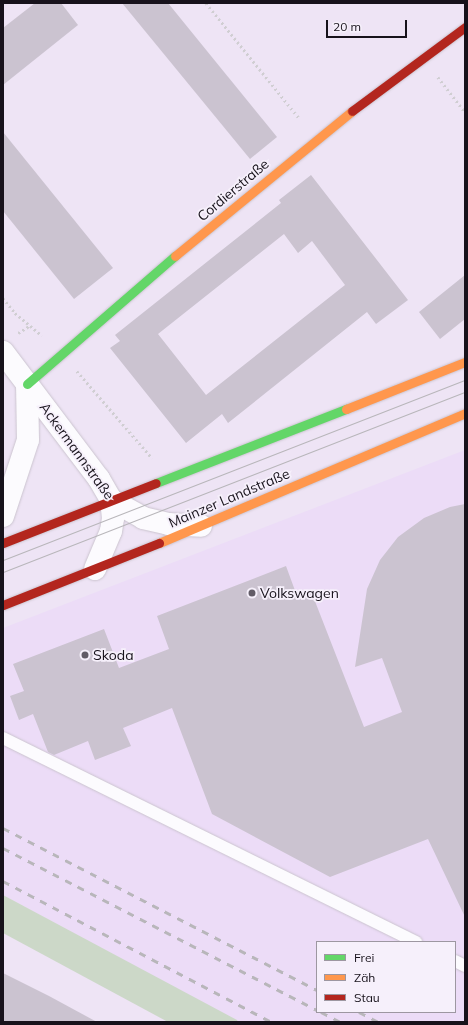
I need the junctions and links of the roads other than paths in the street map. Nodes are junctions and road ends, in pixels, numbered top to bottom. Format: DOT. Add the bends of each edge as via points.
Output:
graph roads {
  1 [pos="465,27"];
  2 [pos="3,352"];
  3 [pos="465,362"];
  4 [pos="27,384"];
  5 [pos="465,413"];
  6 [pos="111,500"];
  7 [pos="3,516"];
  8 [pos="201,526"];
  9 [pos="3,543"];
  10 [pos="95,569"];
  11 [pos="3,605"];
  12 [pos="3,738"];
  13 [pos="414,941"];
  14 [pos="456,962"];
  15 [pos="465,966"];
  1 -- 4 [label="main road, Cordierstraße" via="316,138 61,352"];
  2 -- 4 [label="street, Ackermannstraße"];
  3 -- 6 [label="main road"];
  4 -- 6 [label="street, Ackermannstraße" via="99,479"];
  4 -- 7 [label="street, Ackermannstraße" via="28,440"];
  5 -- 8 [label="main road, Mainzer Landstraße"];
  6 -- 8 [label="street, Ackermannstraße" via="143,518 168,524"];
  6 -- 9 [label="main road"];
  6 -- 10 [label="street" via="111,531"];
  8 -- 10 [label="main road, Mainzer Landstraße"];
  10 -- 11 [label="main road, Mainzer Landstraße"];
  12 -- 13 [label="lane"];
  14 -- 15 [label="lane"];
}
